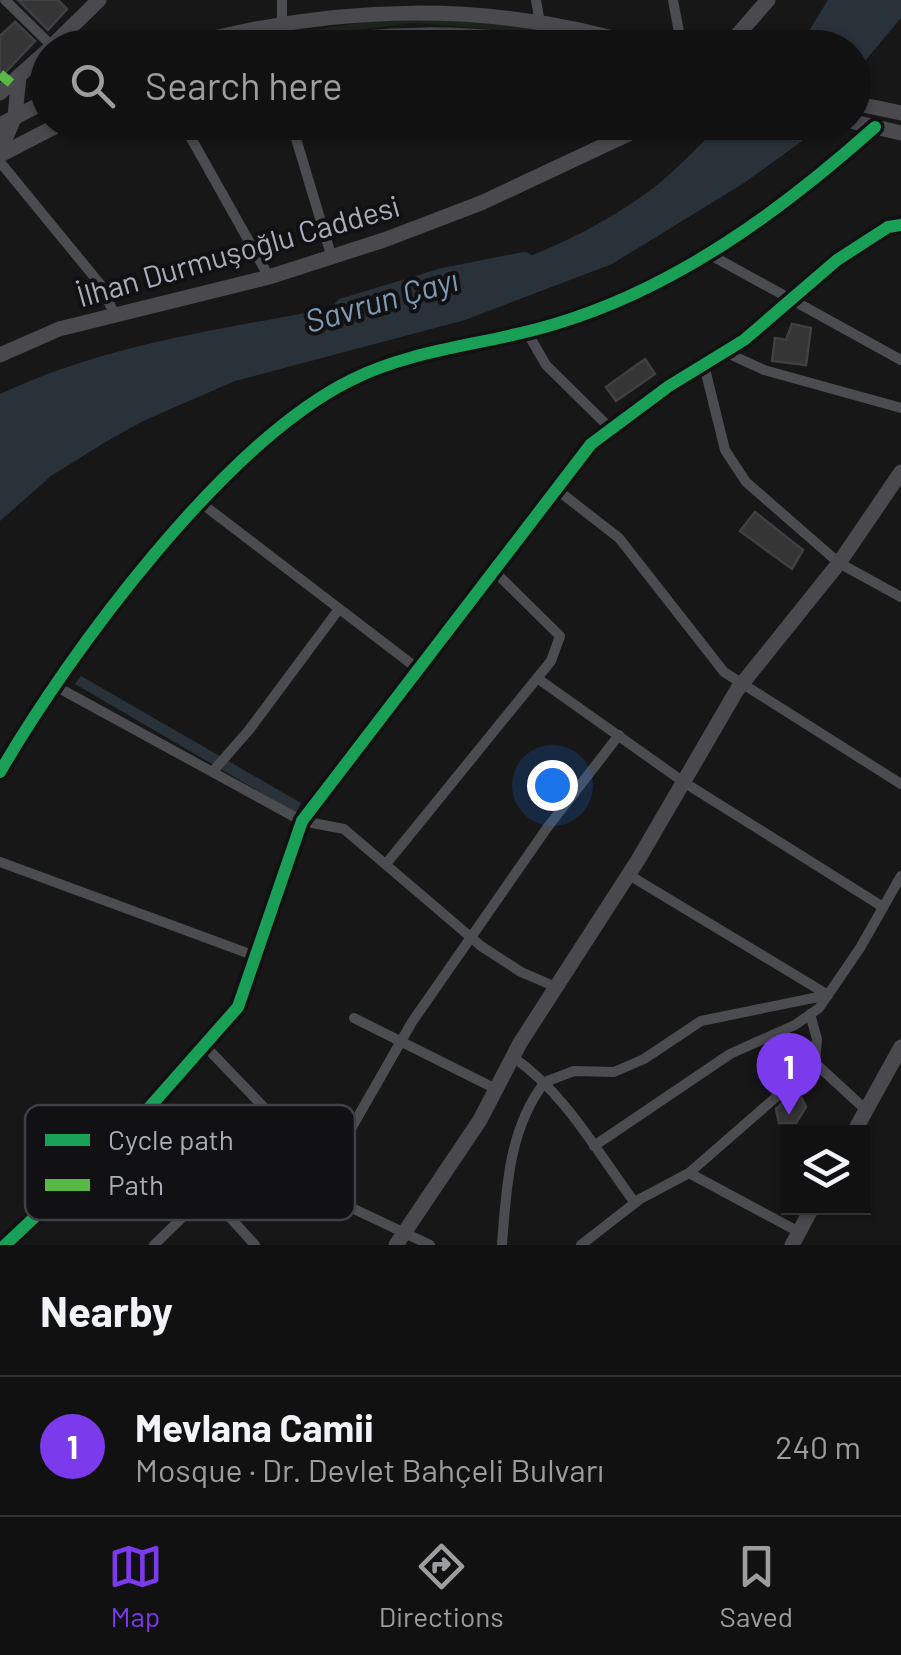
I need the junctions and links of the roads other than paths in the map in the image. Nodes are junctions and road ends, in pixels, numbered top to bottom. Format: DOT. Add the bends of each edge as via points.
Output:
graph roads {
  1 [pos="5,0"];
  2 [pos="99,0"];
  3 [pos="282,0"];
  4 [pos="536,0"];
  5 [pos="673,0"];
  6 [pos="768,0"];
  7 [pos="539,18"];
  8 [pos="282,24"];
  9 [pos="33,30"];
  10 [pos="68,30"];
  11 [pos="256,30"];
  12 [pos="583,30"];
  13 [pos="679,30"];
  14 [pos="742,30"];
  15 [pos="30,66"];
  16 [pos="19,76"];
  17 [pos="3,91"];
  18 [pos="871,107"];
  19 [pos="8,114"];
  20 [pos="901,114"];
  21 [pos="871,126"];
  22 [pos="901,133"];
  23 [pos="30,139"];
  24 [pos="192,140"];
  25 [pos="296,140"];
  26 [pos="623,140"];
  27 [pos="849,140"];
  28 [pos="1,144"];
  29 [pos="901,225"];
  30 [pos="707,253"];
  31 [pos="332,258"];
  32 [pos="269,276"];
  33 [pos="791,302"];
  34 [pos="114,313"];
  35 [pos="526,332"];
  36 [pos="725,352"];
  37 [pos="0,355"];
  38 [pos="901,360"];
  39 [pos="704,365"];
  40 [pos="901,408"];
  41 [pos="611,429"];
  42 [pos="901,472"];
  43 [pos="556,488"];
  44 [pos="202,503"];
  45 [pos="838,564"];
  46 [pos="493,570"];
  47 [pos="901,597"];
  48 [pos="338,609"];
  49 [pos="418,669"];
  50 [pos="537,678"];
  51 [pos="743,683"];
  52 [pos="56,686"];
  53 [pos="620,735"];
  54 [pos="214,770"];
  55 [pos="0,772"];
  56 [pos="685,783"];
  57 [pos="901,784"];
  58 [pos="302,821"];
  59 [pos="0,862"];
  60 [pos="386,864"];
  61 [pos="629,875"];
  62 [pos="901,876"];
  63 [pos="883,907"];
  64 [pos="471,938"];
  65 [pos="258,956"];
  66 [pos="556,987"];
  67 [pos="828,995"];
  68 [pos="810,1014"];
  69 [pos="354,1018"];
  70 [pos="401,1040"];
  71 [pos="205,1046"];
  72 [pos="901,1046"];
  73 [pos="513,1056"];
  74 [pos="814,1063"];
  75 [pos="545,1082"];
  76 [pos="496,1089"];
  77 [pos="152,1105"];
  78 [pos="261,1105"];
  79 [pos="866,1110"];
  80 [pos="355,1121"];
  81 [pos="858,1125"];
  82 [pos="594,1146"];
  83 [pos="690,1173"];
  84 [pos="634,1203"];
  85 [pos="355,1208"];
  86 [pos="809,1215"];
  87 [pos="31,1220"];
  88 [pos="180,1220"];
  89 [pos="233,1220"];
  90 [pos="400,1238"];
  91 [pos="796,1241"];
  92 [pos="4,1245"];
  93 [pos="154,1245"];
  94 [pos="255,1245"];
  95 [pos="430,1245"];
  96 [pos="502,1245"];
  97 [pos="581,1245"];
  1 -- 9 [label="street"];
  2 -- 10 [label="street"];
  3 -- 8 [label="street"];
  4 -- 7 [label="street"];
  5 -- 13 [label="street"];
  6 -- 14 [label="street"];
  7 -- 8 [label="street" via="415,9"];
  7 -- 12 [label="street"];
  8 -- 11 [label="street"];
  15 -- 16 [label="street"];
  16 -- 17 [label="street"];
  16 -- 19 [label="street"];
  17 -- 19 [label="street"];
  18 -- 20 [label="street"];
  19 -- 28 [label="street"];
  21 -- 22 [label="street"];
  23 -- 28 [label="street"];
  24 -- 32 [label="street"];
  25 -- 31 [label="street"];
  26 -- 31 [label="street, İlhan Durmuşoğlu Caddesi" via="466,210"];
  27 -- 30 [label="street" via="802,192"];
  28 -- 34 [label="street"];
  29 -- 33 [label="street" via="837,260"];
  30 -- 33 [label="street"];
  30 -- 35 [label="street" via="600,307"];
  31 -- 32 [label="street, İlhan Durmuşoğlu Caddesi"];
  32 -- 34 [label="street, İlhan Durmuşoğlu Caddesi"];
  33 -- 36 [label="street"];
  33 -- 38 [label="street"];
  34 -- 37 [label="street, İlhan Durmuşoğlu Caddesi"];
  35 -- 41 [label="street" via="546,365"];
  35 -- 44 [label="street" via="424,354 350,380 293,417"];
  36 -- 39 [label="street"];
  36 -- 40 [label="street" via="764,370"];
  39 -- 41 [label="street"];
  39 -- 45 [label="street" via="725,450 746,482"];
  41 -- 43 [label="street"];
  42 -- 45 [label="street"];
  43 -- 46 [label="street"];
  43 -- 51 [label="street" via="619,538 698,644"];
  44 -- 48 [label="street"];
  44 -- 52 [label="street"];
  45 -- 47 [label="street"];
  45 -- 51 [label="street"];
  46 -- 49 [label="street"];
  46 -- 50 [label="street" via="560,636"];
  48 -- 49 [label="street"];
  48 -- 54 [label="street"];
  49 -- 58 [label="street"];
  50 -- 53 [label="street"];
  50 -- 60 [label="street"];
  51 -- 56 [label="street"];
  51 -- 57 [label="street"];
  52 -- 54 [label="street"];
  52 -- 55 [label="street"];
  53 -- 56 [label="street"];
  53 -- 64 [label="street"];
  54 -- 58 [label="street"];
  56 -- 61 [label="street"];
  56 -- 63 [label="street"];
  58 -- 60 [label="street" via="344,829"];
  58 -- 65 [label="street"];
  59 -- 65 [label="street"];
  60 -- 64 [label="street"];
  61 -- 66 [label="street"];
  61 -- 67 [label="street"];
  62 -- 63 [label="street"];
  63 -- 67 [label="street"];
  64 -- 66 [label="street"];
  64 -- 70 [label="street"];
  65 -- 71 [label="street" via="238,1007"];
  66 -- 73 [label="street"];
  67 -- 68 [label="street"];
  67 -- 75 [label="street" via="701,1021 614,1072 574,1071"];
  68 -- 74 [label="street"];
  68 -- 82 [label="street" via="730,1054"];
  69 -- 70 [label="street"];
  70 -- 76 [label="street"];
  70 -- 80 [label="street"];
  71 -- 77 [label="street"];
  71 -- 78 [label="street"];
  72 -- 79 [label="street"];
  73 -- 75 [label="street"];
  73 -- 76 [label="street"];
  74 -- 79 [label="street"];
  74 -- 83 [label="street"];
  75 -- 82 [label="street"];
  75 -- 96 [label="street" via="510,1165"];
  76 -- 90 [label="street"];
  79 -- 81 [label="street"];
  82 -- 84 [label="street"];
  83 -- 84 [label="street"];
  83 -- 91 [label="street"];
  84 -- 97 [label="street"];
  85 -- 90 [label="street"];
  86 -- 91 [label="street"];
  87 -- 92 [label="street"];
  88 -- 93 [label="street"];
  89 -- 94 [label="street"];
  90 -- 95 [label="street"];
}
